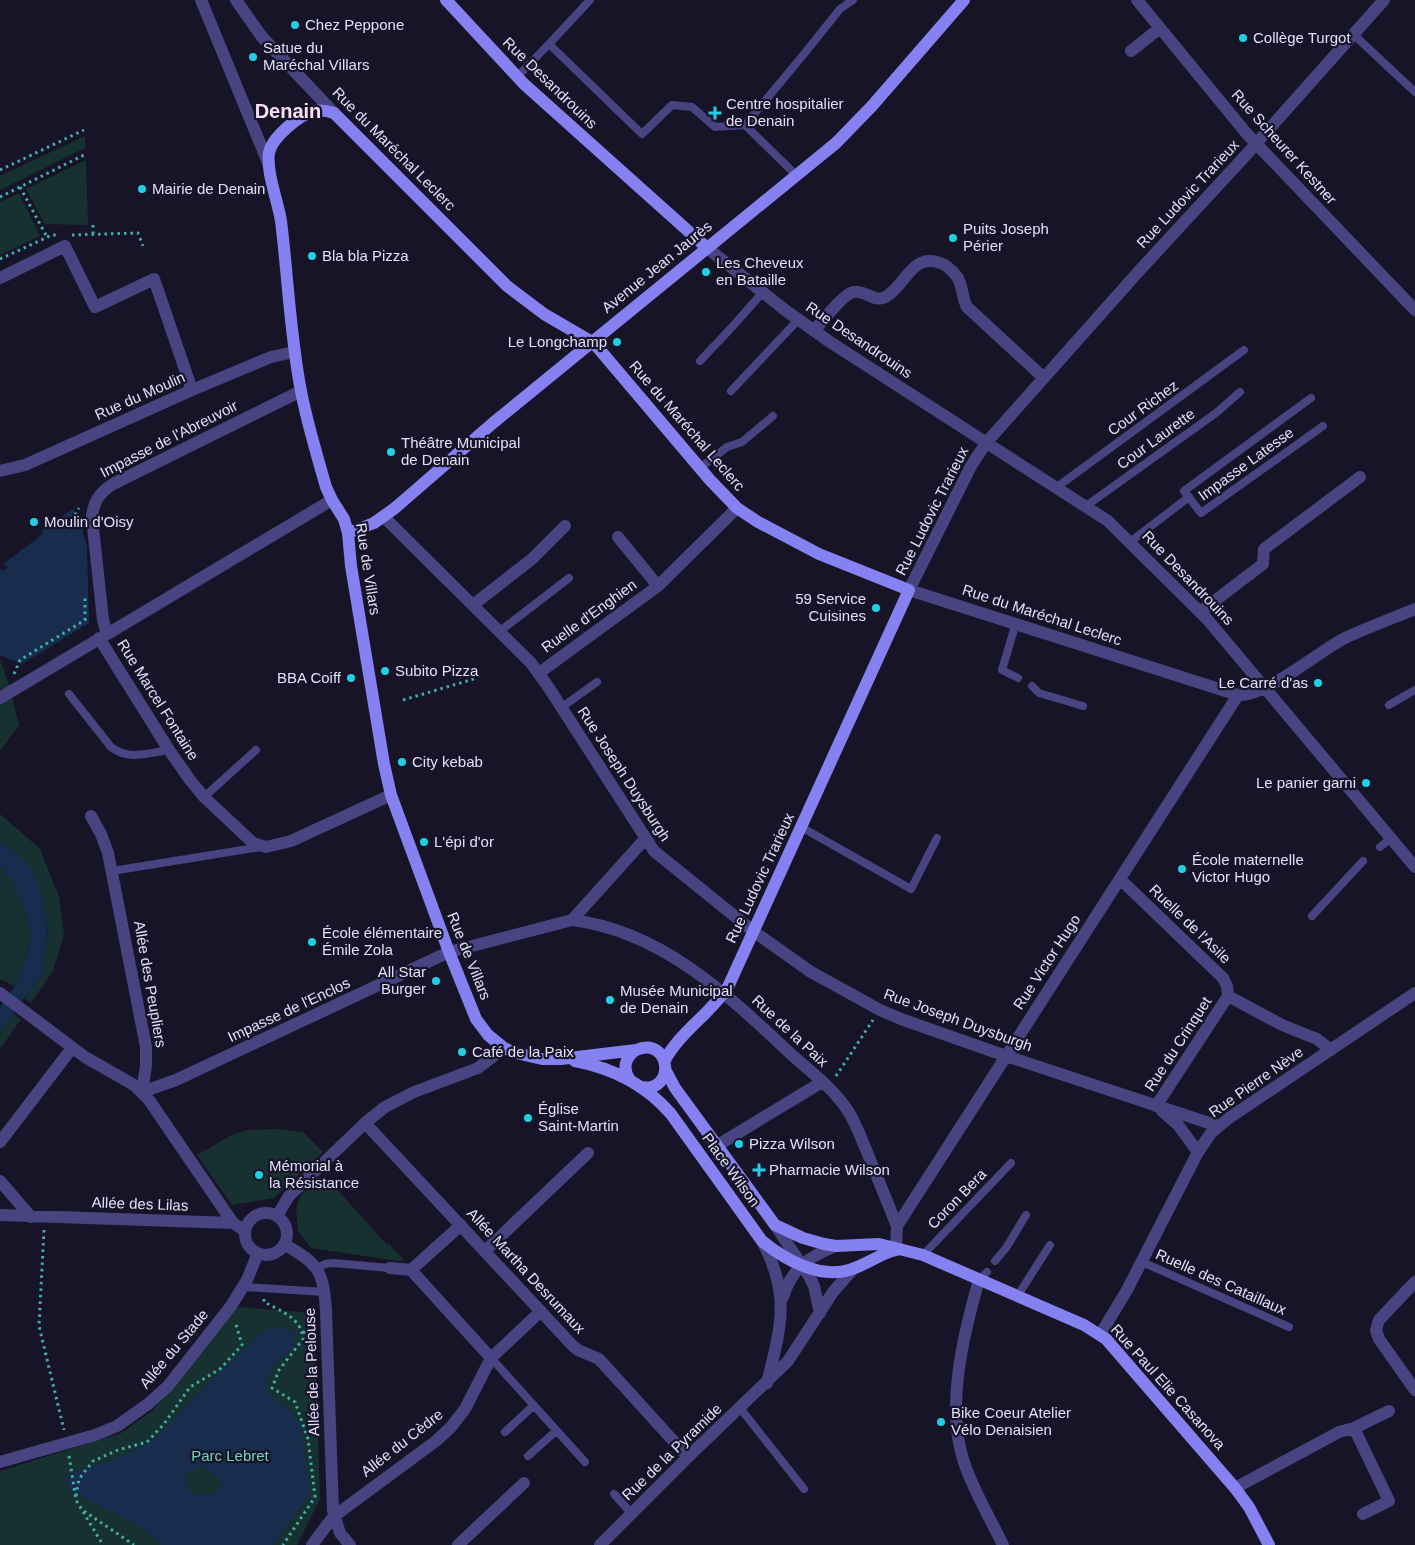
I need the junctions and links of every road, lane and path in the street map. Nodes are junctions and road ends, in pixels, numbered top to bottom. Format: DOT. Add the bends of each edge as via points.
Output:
graph roads {
  1 [pos="201,0"];
  2 [pos="236,0"];
  3 [pos="446,0"];
  4 [pos="590,0"];
  5 [pos="853,0"];
  6 [pos="964,0"];
  7 [pos="1137,0"];
  8 [pos="1384,0"];
  9 [pos="1160,28"];
  10 [pos="1353,34"];
  11 [pos="549,44"];
  12 [pos="1131,51"];
  13 [pos="518,77"];
  14 [pos="1415,92"];
  15 [pos="334,113"];
  16 [pos="745,124"];
  17 [pos="84,130"];
  18 [pos="1256,144"];
  19 [pos="86,154"];
  20 [pos="269,165"];
  21 [pos="0,170"];
  22 [pos="796,176"];
  23 [pos="20,187"];
  24 [pos="0,197"];
  25 [pos="93,225"];
  26 [pos="93,234"];
  27 [pos="47,237"];
  28 [pos="706,247"];
  29 [pos="0,278"];
  30 [pos="763,292"];
  31 [pos="1413,303"];
  32 [pos="798,320"];
  33 [pos="814,331"];
  34 [pos="592,342"];
  35 [pos="1244,350"];
  36 [pos="294,352"];
  37 [pos="700,360"];
  38 [pos="1044,378"];
  39 [pos="192,390"];
  40 [pos="731,390"];
  41 [pos="301,392"];
  42 [pos="1240,392"];
  43 [pos="1310,398"];
  44 [pos="774,416"];
  45 [pos="1323,426"];
  46 [pos="986,443"];
  47 [pos="700,468"];
  48 [pos="0,471"];
  49 [pos="1360,478"];
  50 [pos="1057,487"];
  51 [pos="1188,497"];
  52 [pos="332,500"];
  53 [pos="1086,506"];
  54 [pos="78,508"];
  55 [pos="737,508"];
  56 [pos="384,517"];
  57 [pos="78,522"];
  58 [pos="565,526"];
  59 [pos="348,533"];
  60 [pos="618,537"];
  61 [pos="1130,542"];
  62 [pos="569,578"];
  63 [pos="658,586"];
  64 [pos="909,590"];
  65 [pos="85,592"];
  66 [pos="473,605"];
  67 [pos="1415,609"];
  68 [pos="1200,612"];
  69 [pos="85,620"];
  70 [pos="1016,623"];
  71 [pos="90,625"];
  72 [pos="500,632"];
  73 [pos="103,636"];
  74 [pos="539,673"];
  75 [pos="13,675"];
  76 [pos="477,678"];
  77 [pos="1018,678"];
  78 [pos="597,682"];
  79 [pos="1032,686"];
  80 [pos="1265,688"];
  81 [pos="1415,690"];
  82 [pos="68,694"];
  83 [pos="1238,695"];
  84 [pos="0,698"];
  85 [pos="403,700"];
  86 [pos="1389,705"];
  87 [pos="1083,706"];
  88 [pos="562,707"];
  89 [pos="169,750"];
  90 [pos="256,750"];
  91 [pos="391,795"];
  92 [pos="204,797"];
  93 [pos="91,816"];
  94 [pos="801,827"];
  95 [pos="937,838"];
  96 [pos="1391,838"];
  97 [pos="646,839"];
  98 [pos="266,847"];
  99 [pos="1380,847"];
  100 [pos="1363,861"];
  101 [pos="1413,861"];
  102 [pos="112,871"];
  103 [pos="1120,879"];
  104 [pos="1312,916"];
  105 [pos="572,920"];
  106 [pos="752,931"];
  107 [pos="449,952"];
  108 [pos="724,992"];
  109 [pos="0,993"];
  110 [pos="1414,995"];
  111 [pos="1228,996"];
  112 [pos="880,1010"];
  113 [pos="677,1041"];
  114 [pos="72,1048"];
  115 [pos="504,1048"];
  116 [pos="653,1048"];
  117 [pos="636,1050"];
  118 [pos="1331,1050"];
  119 [pos="1006,1056"];
  120 [pos="562,1059"];
  121 [pos="665,1066"];
  122 [pos="635,1084"];
  123 [pos="825,1085"];
  124 [pos="142,1092"];
  125 [pos="1156,1106"];
  126 [pos="365,1123"];
  127 [pos="1218,1126"];
  128 [pos="0,1142"];
  129 [pos="718,1146"];
  130 [pos="1198,1152"];
  131 [pos="588,1153"];
  132 [pos="1011,1163"];
  133 [pos="0,1181"];
  134 [pos="0,1215"];
  135 [pos="1026,1215"];
  136 [pos="276,1216"];
  137 [pos="31,1217"];
  138 [pos="44,1217"];
  139 [pos="232,1223"];
  140 [pos="461,1225"];
  141 [pos="775,1225"];
  142 [pos="897,1226"];
  143 [pos="245,1231"];
  144 [pos="762,1241"];
  145 [pos="284,1244"];
  146 [pos="1050,1245"];
  147 [pos="836,1246"];
  148 [pos="896,1250"];
  149 [pos="485,1251"];
  150 [pos="258,1253"];
  151 [pos="923,1255"];
  152 [pos="995,1261"];
  153 [pos="1142,1262"];
  154 [pos="802,1264"];
  155 [pos="317,1268"];
  156 [pos="390,1268"];
  157 [pos="854,1268"];
  158 [pos="411,1270"];
  159 [pos="983,1276"];
  160 [pos="1415,1282"];
  161 [pos="244,1287"];
  162 [pos="264,1287"];
  163 [pos="325,1292"];
  164 [pos="1018,1295"];
  165 [pos="782,1301"];
  166 [pos="231,1306"];
  167 [pos="541,1311"];
  168 [pos="820,1313"];
  169 [pos="1288,1327"];
  170 [pos="1100,1335"];
  171 [pos="491,1358"];
  172 [pos="767,1383"];
  173 [pos="1415,1390"];
  174 [pos="533,1406"];
  175 [pos="740,1408"];
  176 [pos="1389,1411"];
  177 [pos="1354,1428"];
  178 [pos="556,1431"];
  179 [pos="505,1432"];
  180 [pos="67,1444"];
  181 [pos="528,1456"];
  182 [pos="688,1457"];
  183 [pos="0,1462"];
  184 [pos="585,1462"];
  185 [pos="524,1483"];
  186 [pos="1235,1488"];
  187 [pos="804,1489"];
  188 [pos="614,1494"];
  189 [pos="76,1500"];
  190 [pos="82,1510"];
  191 [pos="631,1513"];
  192 [pos="1363,1514"];
  193 [pos="334,1517"];
  194 [pos="102,1545"];
  195 [pos="134,1545"];
  196 [pos="283,1545"];
  197 [pos="312,1545"];
  198 [pos="350,1545"];
  199 [pos="458,1545"];
  200 [pos="600,1545"];
  201 [pos="1003,1545"];
  202 [pos="1269,1545"];
  1 -- 20 [label="street, Rue de Villars"];
  2 -- 15 [label="street, Rue du Maréchal Leclerc" via="262,37"];
  3 -- 13 [label="street, Rue Desandrouins"];
  4 -- 11 [label="lane"];
  5 -- 16 [label="lane" via="840,9"];
  6 -- 22 [label="street, Avenue Jean Jaurès" via="858,121"];
  7 -- 9 [label="street, Rue Scheurer Kestner"];
  8 -- 10 [label="street, Rue Ludovic Trarieux"];
  9 -- 12 [label="street"];
  9 -- 18 [label="street, Rue Scheurer Kestner"];
  10 -- 14 [label="lane"];
  10 -- 18 [label="street, Rue Ludovic Trarieux"];
  11 -- 13 [label="lane"];
  11 -- 16 [label="lane" via="642,134 672,105 692,107 716,127"];
  13 -- 28 [label="street, Rue Desandrouins"];
  15 -- 20 [label="street" via="311,112 298,119 276,138 270,149"];
  15 -- 34 [label="street, Rue du Maréchal Leclerc" via="507,286 544,314"];
  16 -- 22 [label="lane"];
  17 -- 21 [label="path"];
  18 -- 31 [label="street, Rue Scheurer Kestner"];
  18 -- 38 [label="street, Rue Ludovic Trarieux"];
  19 -- 23 [label="path"];
  20 -- 36 [label="street, Rue de Villars" via="280,215"];
  22 -- 28 [label="street, Avenue Jean Jaurès"];
  23 -- 24 [label="path"];
  23 -- 27 [label="path"];
  25 -- 26 [label="path"];
  28 -- 30 [label="street, Rue Desandrouins"];
  28 -- 34 [label="street, Avenue Jean Jaurès"];
  29 -- 39 [label="street" via="65,246 95,307 154,279"];
  30 -- 32 [label="street, Rue Desandrouins"];
  30 -- 37 [label="lane"];
  32 -- 33 [label="street, Rue Desandrouins"];
  32 -- 40 [label="lane"];
  33 -- 38 [label="street" via="848,294 857,292 883,298 918,264 931,260 952,271 967,307"];
  33 -- 46 [label="street, Rue Desandrouins"];
  34 -- 47 [label="street, Rue du Maréchal Leclerc"];
  34 -- 56 [label="street, Avenue Jean Jaurès" via="493,422"];
  35 -- 50 [label="lane, Cour Richez"];
  36 -- 39 [label="street, Rue du Moulin" via="271,357"];
  36 -- 41 [label="street, Rue de Villars"];
  38 -- 46 [label="street, Rue Ludovic Trarieux"];
  39 -- 48 [label="street, Rue du Moulin" via="25,465"];
  41 -- 52 [label="street, Rue de Villars"];
  41 -- 73 [label="street, Impasse de l'Abreuvoir" via="101,492 94,504 92,518"];
  42 -- 53 [label="lane, Cour Laurette" via="1216,413"];
  43 -- 51 [label="lane, Impasse Latesse" via="1184,491"];
  44 -- 47 [label="lane" via="742,442 727,448"];
  45 -- 51 [label="lane, Impasse Latesse" via="1201,513"];
  46 -- 50 [label="street, Rue Desandrouins"];
  46 -- 64 [label="street, Rue Ludovic Trarieux" via="971,466"];
  47 -- 55 [label="street, Rue du Maréchal Leclerc"];
  49 -- 68 [label="street" via="1264,549 1263,564"];
  50 -- 53 [label="street, Rue Desandrouins"];
  51 -- 61 [label="lane, Impasse Latesse"];
  52 -- 59 [label="street, Rue de Villars" via="344,519"];
  52 -- 73 [label="street, Rue Marcel Fontaine"];
  53 -- 61 [label="street, Rue Desandrouins"];
  54 -- 57 [label="path" via="75,515"];
  55 -- 63 [label="street, Ruelle d'Enghien"];
  55 -- 64 [label="street, Rue du Maréchal Leclerc" via="819,554"];
  56 -- 59 [label="street, Avenue Jean Jaurès"];
  56 -- 66 [label="street, Rue Joseph Duysburgh"];
  58 -- 66 [label="street" via="532,559"];
  59 -- 91 [label="street, Rue de Villars"];
  60 -- 63 [label="street, Ruelle d'Enghien"];
  61 -- 68 [label="street, Rue Desandrouins"];
  62 -- 72 [label="lane"];
  63 -- 74 [label="street, Ruelle d'Enghien"];
  64 -- 70 [label="street, Rue du Maréchal Leclerc"];
  64 -- 94 [label="street, Rue Ludovic Trarieux"];
  65 -- 69 [label="path"];
  66 -- 72 [label="street, Rue Joseph Duysburgh"];
  67 -- 80 [label="street" via="1342,640"];
  68 -- 80 [label="street, Rue Desandrouins"];
  69 -- 71 [label="path"];
  69 -- 75 [label="path" via="20,660"];
  70 -- 77 [label="lane" via="1002,670"];
  70 -- 83 [label="street, Rue du Maréchal Leclerc"];
  72 -- 74 [label="street, Rue Joseph Duysburgh"];
  73 -- 84 [label="street"];
  73 -- 89 [label="street, Rue Marcel Fontaine"];
  74 -- 88 [label="street, Rue Joseph Duysburgh"];
  76 -- 85 [label="path"];
  78 -- 88 [label="lane"];
  79 -- 87 [label="lane" via="1039,693"];
  80 -- 83 [label="street"];
  80 -- 96 [label="street"];
  81 -- 86 [label="lane"];
  82 -- 89 [label="lane" via="118,752 132,756"];
  83 -- 103 [label="street, Rue Victor Hugo"];
  88 -- 97 [label="street, Rue Joseph Duysburgh"];
  89 -- 92 [label="street, Rue Marcel Fontaine"];
  90 -- 92 [label="lane"];
  91 -- 98 [label="street" via="291,842"];
  91 -- 107 [label="street, Rue de Villars"];
  92 -- 98 [label="street, Rue Marcel Fontaine" via="246,838"];
  93 -- 102 [label="street, Allée des Peupliers" via="105,844"];
  94 -- 95 [label="lane" via="912,889"];
  94 -- 106 [label="street, Rue Ludovic Trarieux"];
  96 -- 99 [label="lane"];
  96 -- 101 [label="street"];
  97 -- 105 [label="street"];
  97 -- 106 [label="street, Rue Joseph Duysburgh" via="660,857"];
  98 -- 102 [label="lane"];
  100 -- 104 [label="lane"];
  102 -- 124 [label="street, Allée des Peupliers" via="146,1047"];
  103 -- 111 [label="street, Ruelle de l'Asile" via="1223,978 1228,986"];
  103 -- 119 [label="street, Rue Victor Hugo"];
  105 -- 107 [label="street, Rue de la Paix"];
  105 -- 108 [label="street, Rue de la Paix" via="607,927 652,944"];
  106 -- 108 [label="street, Rue Ludovic Trarieux"];
  106 -- 112 [label="street, Rue Joseph Duysburgh" via="816,975"];
  107 -- 115 [label="street, Rue de Villars" via="476,1019"];
  107 -- 124 [label="street, Impasse de l'Enclos" via="176,1080"];
  108 -- 113 [label="street, Rue Ludovic Trarieux"];
  108 -- 123 [label="street, Rue de la Paix"];
  109 -- 114 [label="street"];
  110 -- 118 [label="street, Rue Pierre Nève"];
  111 -- 118 [label="street, Rue du Crinquet" via="1282,1025 1317,1039"];
  111 -- 125 [label="street, Rue du Crinquet"];
  112 -- 119 [label="street, Rue Joseph Duysburgh"];
  112 -- 123 [label="path"];
  113 -- 116 [label="street, Rue Ludovic Trarieux"];
  113 -- 121 [label="street, Rue Ludovic Trarieux"];
  114 -- 124 [label="street"];
  114 -- 128 [label="street"];
  115 -- 120 [label="street, Rue de Villars" via="533,1058"];
  115 -- 126 [label="street" via="478,1068 396,1100"];
  116 -- 117 [label="street"];
  116 -- 121 [label="street, Place Wilson" via="659,1052"];
  117 -- 120 [label="street"];
  117 -- 122 [label="street" via="626,1062 626,1072"];
  118 -- 127 [label="street, Rue Pierre Nève"];
  119 -- 125 [label="street, Rue Joseph Duysburgh"];
  119 -- 142 [label="street, Rue Victor Hugo"];
  120 -- 122 [label="street, Place Wilson" via="603,1068"];
  121 -- 122 [label="street" via="664,1077 657,1085 650,1088"];
  121 -- 129 [label="street, Place Wilson" via="675,1088"];
  122 -- 144 [label="street, Place Wilson" via="657,1099 671,1114"];
  123 -- 129 [label="street"];
  123 -- 142 [label="street, Rue de la Paix" via="844,1104 854,1120"];
  124 -- 139 [label="street" via="160,1113"];
  125 -- 127 [label="street, Rue Joseph Duysburgh"];
  125 -- 130 [label="street, Rue Joseph Duysburgh" via="1178,1125"];
  126 -- 136 [label="street" via="289,1196"];
  126 -- 140 [label="street, Allée Martha Desrumaux"];
  127 -- 130 [label="street, Rue Pierre Nève"];
  129 -- 141 [label="street, Place Wilson"];
  130 -- 153 [label="street, Rue Pierre Nève"];
  131 -- 149 [label="street"];
  132 -- 151 [label="lane, Coron Bera"];
  133 -- 137 [label="street"];
  134 -- 137 [label="street, Allée des Lilas"];
  135 -- 152 [label="lane"];
  136 -- 143 [label="street" via="268,1213 255,1216"];
  136 -- 145 [label="street" via="286,1228"];
  137 -- 138 [label="street, Allée des Lilas"];
  138 -- 139 [label="street, Allée des Lilas"];
  138 -- 180 [label="path" via="39,1326"];
  139 -- 143 [label="street, Allée des Lilas"];
  140 -- 149 [label="street, Allée Martha Desrumaux"];
  140 -- 158 [label="street"];
  141 -- 147 [label="street, Place Wilson" via="803,1238"];
  141 -- 154 [label="street, Place Wilson"];
  142 -- 148 [label="street"];
  143 -- 150 [label="street" via="249,1246"];
  144 -- 154 [label="street, Place Wilson" via="781,1255"];
  144 -- 165 [label="street" via="775,1269"];
  145 -- 150 [label="street" via="273,1253"];
  145 -- 155 [label="street"];
  146 -- 164 [label="lane"];
  147 -- 148 [label="street, Place Wilson" via="873,1244"];
  147 -- 154 [label="street"];
  148 -- 151 [label="street, Rue Paul Elie Casanova"];
  148 -- 157 [label="street, Place Wilson"];
  149 -- 167 [label="street, Allée Martha Desrumaux"];
  150 -- 161 [label="street, Allée du Stade"];
  151 -- 159 [label="street, Rue Paul Elie Casanova"];
  153 -- 169 [label="lane, Ruelle des Cataillaux"];
  153 -- 170 [label="street, Rue Pierre Nève"];
  154 -- 157 [label="street, Place Wilson" via="828,1272"];
  154 -- 165 [label="street" via="787,1284"];
  154 -- 168 [label="street, Place Wilson" via="814,1286"];
  155 -- 156 [label="lane" via="333,1263"];
  155 -- 163 [label="street, Allée de la Pelouse"];
  156 -- 158 [label="street"];
  157 -- 168 [label="street, Rue de la Pyramide"];
  158 -- 171 [label="street"];
  159 -- 164 [label="street, Rue Paul Elie Casanova"];
  159 -- 201 [label="street" via="960,1362 957,1426 964,1462"];
  160 -- 173 [label="street" via="1379,1320 1376,1330"];
  161 -- 162 [label="lane"];
  161 -- 166 [label="street, Allée du Stade"];
  162 -- 163 [label="lane"];
  162 -- 196 [label="path" via="264,1302 292,1317 303,1333 303,1339 279,1370 272,1388 295,1402 308,1439 314,1497"];
  163 -- 193 [label="street, Allée de la Pelouse"];
  164 -- 170 [label="street, Rue Paul Elie Casanova"];
  165 -- 172 [label="street"];
  166 -- 180 [label="street, Allée du Stade" via="168,1386 148,1404 117,1426"];
  166 -- 189 [label="path" via="242,1346 220,1369 190,1387 147,1442 93,1461 79,1479"];
  167 -- 171 [label="street, Allée du Cèdre"];
  167 -- 182 [label="street, Allée Martha Desrumaux" via="573,1346 599,1359"];
  168 -- 172 [label="street, Rue de la Pyramide" via="795,1352"];
  170 -- 186 [label="street, Rue Paul Elie Casanova"];
  171 -- 174 [label="lane"];
  171 -- 193 [label="street, Allée du Cèdre" via="468,1405 451,1427"];
  172 -- 175 [label="street, Rue de la Pyramide"];
  174 -- 178 [label="lane"];
  174 -- 179 [label="lane"];
  175 -- 182 [label="street, Rue de la Pyramide"];
  175 -- 187 [label="lane"];
  176 -- 177 [label="street"];
  177 -- 186 [label="street" via="1339,1432"];
  177 -- 192 [label="street" via="1389,1501"];
  178 -- 181 [label="lane"];
  178 -- 184 [label="lane"];
  180 -- 183 [label="street, Allée du Stade"];
  180 -- 189 [label="path"];
  182 -- 191 [label="street, Rue de la Pyramide"];
  185 -- 199 [label="street"];
  186 -- 202 [label="street, Rue Paul Elie Casanova" via="1250,1507"];
  188 -- 191 [label="lane"];
  189 -- 190 [label="path"];
  190 -- 194 [label="path"];
  190 -- 195 [label="path"];
  191 -- 200 [label="street, Rue de la Pyramide"];
  193 -- 197 [label="street, Allée du Cèdre"];
  193 -- 198 [label="street"];
}
